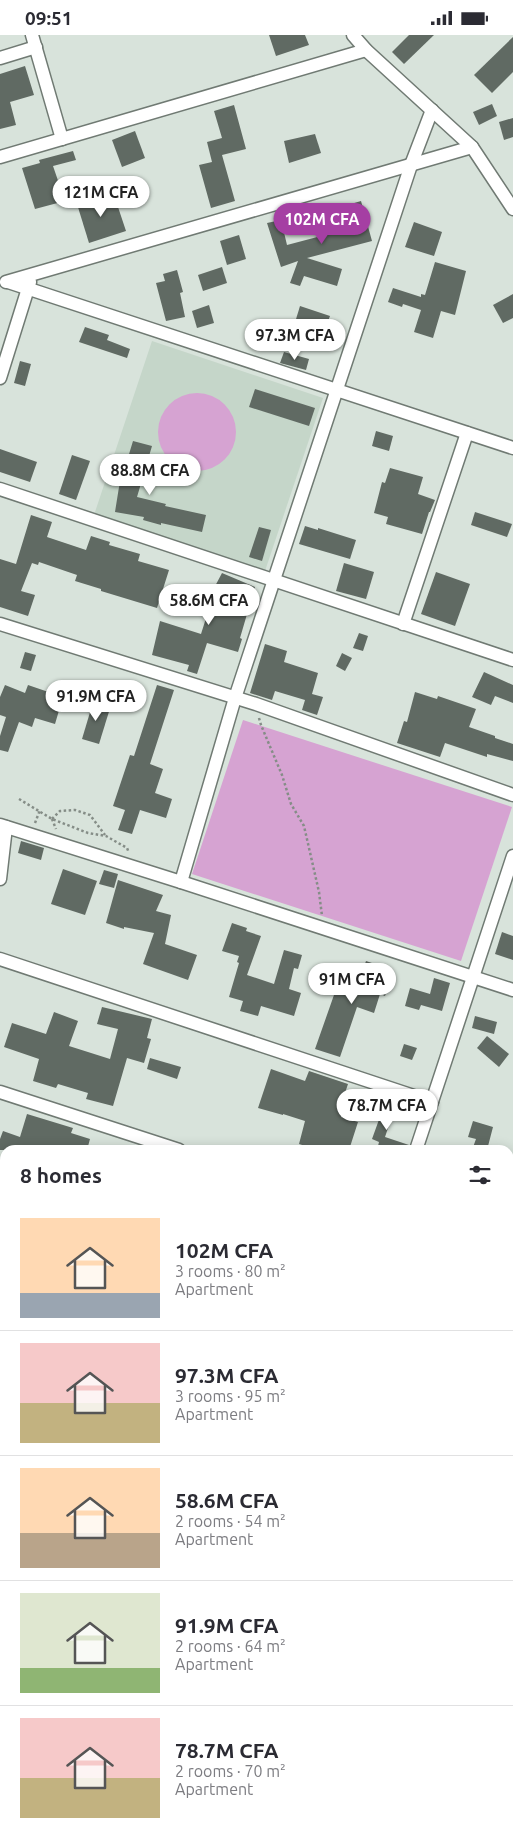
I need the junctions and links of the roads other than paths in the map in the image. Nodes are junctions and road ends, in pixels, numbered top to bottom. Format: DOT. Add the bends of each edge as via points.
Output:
graph roads {
  1 [pos="353,35"];
  2 [pos="34,41"];
  3 [pos="366,50"];
  4 [pos="0,58"];
  5 [pos="432,110"];
  6 [pos="62,139"];
  7 [pos="472,147"];
  8 [pos="0,157"];
  9 [pos="411,165"];
  10 [pos="513,209"];
  11 [pos="32,275"];
  12 [pos="4,283"];
  13 [pos="28,288"];
  14 [pos="0,378"];
  15 [pos="338,390"];
  16 [pos="467,433"];
  17 [pos="513,448"];
  18 [pos="0,489"];
  19 [pos="274,581"];
  20 [pos="0,624"];
  21 [pos="404,624"];
  22 [pos="513,660"];
  23 [pos="235,698"];
  24 [pos="513,795"];
  25 [pos="3,826"];
  26 [pos="513,855"];
  27 [pos="0,879"];
  28 [pos="181,882"];
  29 [pos="0,959"];
  30 [pos="473,977"];
  31 [pos="513,990"];
  32 [pos="0,1093"];
  33 [pos="432,1102"];
  34 [pos="162,1145"];
  35 [pos="418,1145"];
  1 -- 3 [label="street"];
  2 -- 4 [label="street"];
  2 -- 6 [label="street"];
  3 -- 5 [label="street"];
  3 -- 6 [label="street"];
  5 -- 7 [label="street"];
  5 -- 9 [label="street"];
  6 -- 8 [label="street"];
  7 -- 9 [label="street"];
  7 -- 10 [label="street"];
  9 -- 11 [label="street"];
  9 -- 15 [label="street"];
  11 -- 12 [label="street"];
  11 -- 13 [label="street"];
  12 -- 13 [label="street"];
  13 -- 14 [label="street"];
  13 -- 15 [label="street"];
  15 -- 16 [label="street"];
  15 -- 19 [label="street"];
  16 -- 17 [label="street"];
  16 -- 21 [label="street"];
  18 -- 19 [label="street"];
  19 -- 21 [label="street"];
  19 -- 23 [label="street"];
  20 -- 23 [label="street"];
  21 -- 22 [label="street"];
  23 -- 24 [label="street"];
  23 -- 28 [label="street"];
  25 -- 27 [label="street"];
  25 -- 28 [label="street"];
  26 -- 30 [label="street"];
  28 -- 30 [label="street"];
  29 -- 33 [label="street"];
  30 -- 31 [label="street"];
  30 -- 33 [label="street"];
  32 -- 34 [label="street"];
  33 -- 35 [label="street"];
}
